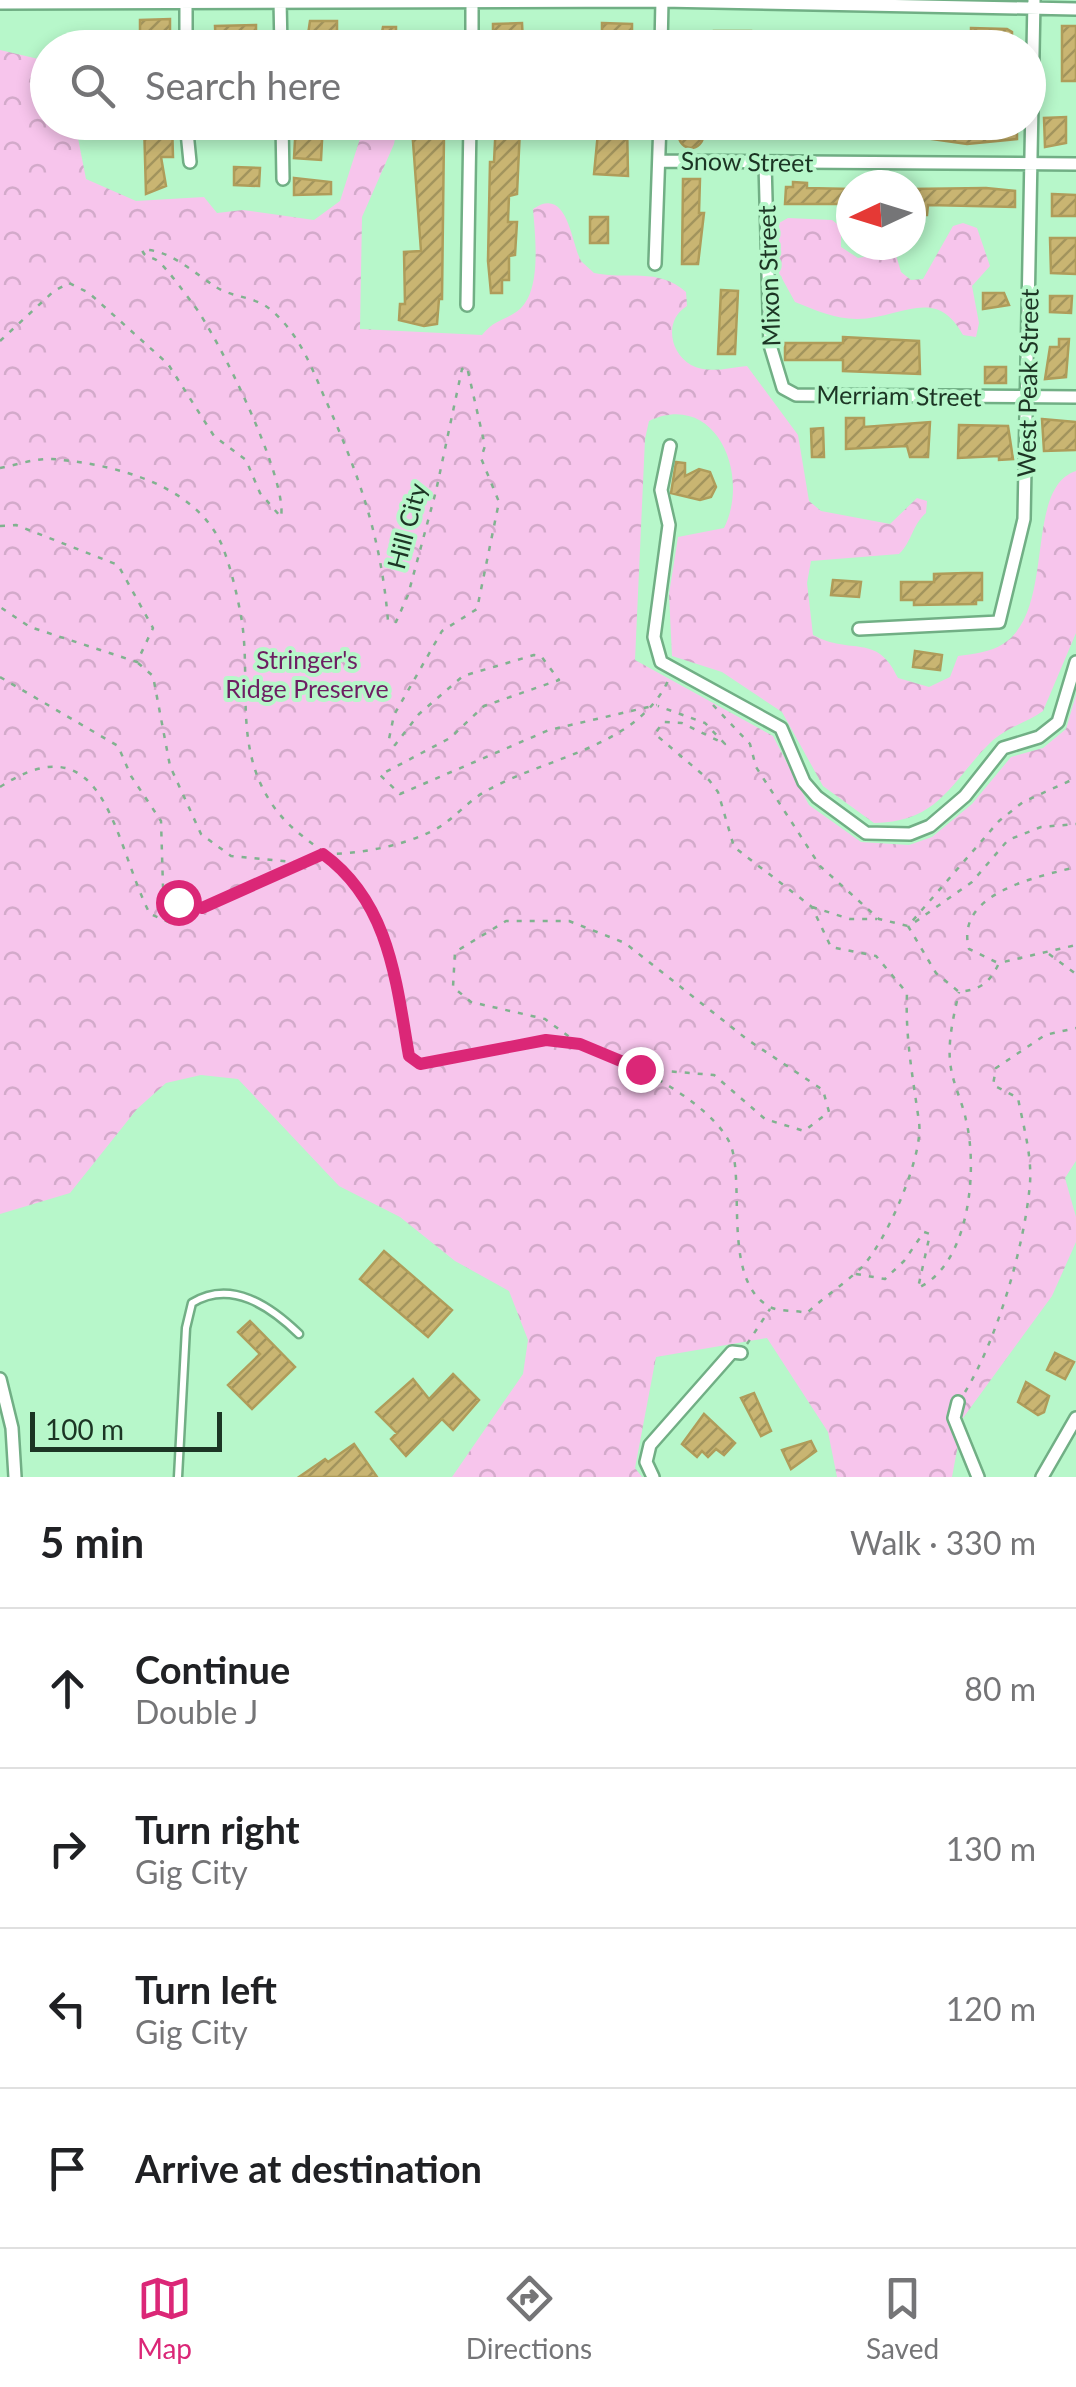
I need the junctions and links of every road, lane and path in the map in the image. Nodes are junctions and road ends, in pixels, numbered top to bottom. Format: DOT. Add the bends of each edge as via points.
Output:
graph roads {
  1 [pos="88,1"];
  2 [pos="662,1"];
  3 [pos="186,2"];
  4 [pos="280,2"];
  5 [pos="472,2"];
  6 [pos="0,3"];
  7 [pos="1034,4"];
  8 [pos="1076,9"];
  9 [pos="186,30"];
  10 [pos="281,30"];
  11 [pos="472,30"];
  12 [pos="661,30"];
  13 [pos="1034,30"];
  14 [pos="188,140"];
  15 [pos="282,140"];
  16 [pos="470,140"];
  17 [pos="660,140"];
  18 [pos="1032,140"];
  19 [pos="659,161"];
  20 [pos="190,162"];
  21 [pos="765,163"];
  22 [pos="1032,164"];
  23 [pos="1076,164"];
  24 [pos="283,179"];
  25 [pos="655,264"];
  26 [pos="466,304"];
  27 [pos="0,341"];
  28 [pos="783,388"];
  29 [pos="1029,397"];
  30 [pos="1076,397"];
  31 [pos="670,446"];
  32 [pos="0,468"];
  33 [pos="0,526"];
  34 [pos="0,607"];
  35 [pos="859,629"];
  36 [pos="137,662"];
  37 [pos="1076,662"];
  38 [pos="0,677"];
  39 [pos="657,706"];
  40 [pos="0,787"];
  41 [pos="1076,824"];
  42 [pos="323,854"];
  43 [pos="308,864"];
  44 [pos="1076,867"];
  45 [pos="812,907"];
  46 [pos="202,908"];
  47 [pos="878,919"];
  48 [pos="1076,945"];
  49 [pos="1048,953"];
  50 [pos="999,963"];
  51 [pos="1076,974"];
  52 [pos="958,992"];
  53 [pos="1076,1028"];
  54 [pos="580,1044"];
  55 [pos="640,1069"];
  56 [pos="855,1274"];
  57 [pos="771,1307"];
  58 [pos="299,1334"];
  59 [pos="741,1353"];
  60 [pos="0,1379"];
  61 [pos="958,1402"];
  62 [pos="1076,1418"];
  63 [pos="15,1477"];
  64 [pos="178,1477"];
  65 [pos="652,1477"];
  66 [pos="978,1477"];
  67 [pos="1042,1477"];
  1 -- 3 [label="street"];
  1 -- 6 [label="street"];
  2 -- 5 [label="street"];
  2 -- 7 [label="street"];
  2 -- 12 [label="street"];
  3 -- 4 [label="street"];
  3 -- 9 [label="street"];
  4 -- 5 [label="street"];
  4 -- 10 [label="street"];
  5 -- 11 [label="street"];
  7 -- 8 [label="street"];
  7 -- 13 [label="street, West Peak Street"];
  14 -- 20 [label="street"];
  15 -- 24 [label="street"];
  16 -- 26 [label="street"];
  17 -- 19 [label="street"];
  18 -- 22 [label="street, West Peak Street"];
  19 -- 21 [label="street, Snow Street"];
  19 -- 25 [label="street"];
  21 -- 22 [label="street, Snow Street"];
  21 -- 28 [label="street, Mixon Street" via="770,345"];
  22 -- 23 [label="street, Snow Street"];
  22 -- 29 [label="street, West Peak Street"];
  27 -- 39 [label="path, Hill City" via="54,291 70,283 89,293 168,364 214,436 246,460 260,493 281,517 270,459 240,385 195,306 142,250 172,258 222,291 272,310 306,352 348,443 383,557 388,620 396,622 468,366 485,446 480,458 499,502 496,532 477,609 442,631 394,715 388,739 394,745 463,676 534,654 559,680 484,706 450,738 380,775 400,794 550,730"];
  28 -- 29 [label="street, Merriam Street" via="796,394"];
  29 -- 30 [label="street, Merriam Street"];
  29 -- 35 [label="street, West Peak Street" via="1024,519 999,622"];
  31 -- 37 [label="street" via="661,490 669,525 654,637 661,662 782,728 804,782 866,832 910,834 930,826 965,796 1003,748 1039,737 1058,722"];
  32 -- 42 [label="path" via="50,459 136,476 178,493 220,541 242,618 246,739 270,802 296,836"];
  33 -- 36 [label="path" via="16,525 118,564 153,628"];
  34 -- 36 [label="path" via="30,628"];
  36 -- 43 [label="path" via="153,676 170,766 201,834 232,856"];
  38 -- 46 [label="path" via="118,746 161,821 162,888 178,902"];
  39 -- 42 [label="path" via="582,752 486,791 432,832 356,854"];
  39 -- 45 [label="path" via="717,732 725,744 682,723 663,722 655,734 718,792 734,847"];
  40 -- 46 [label="path" via="49,765 80,772 107,807 150,914 170,923"];
  41 -- 52 [label="path" via="1041,827 1008,840 972,882 908,926 936,973"];
  42 -- 43 [label="path"];
  42 -- 54 [label="path" via="342,867 382,927 409,1056 420,1064 546,1040"];
  43 -- 46 [label="path"];
  44 -- 50 [label="path" via="1018,880 968,922 969,949"];
  45 -- 47 [label="path" via="850,920"];
  45 -- 56 [label="path" via="831,947 876,956 907,993 905,1032 920,1126 896,1212"];
  48 -- 49 [label="path"];
  49 -- 50 [label="path"];
  49 -- 51 [label="path"];
  50 -- 52 [label="path" via="979,990"];
  52 -- 56 [label="path" via="949,1056 967,1122 970,1191 960,1243 918,1288 930,1234 924,1232 885,1279"];
  53 -- 61 [label="path" via="1045,1034 996,1068 993,1084 1018,1098 1030,1181 987,1347"];
  54 -- 55 [label="path"];
  54 -- 55 [label="path" via="545,1020 470,1002 453,987 454,952 506,921 569,921 625,943 823,1090 829,1112 804,1131 778,1125 714,1076"];
  55 -- 57 [label="path" via="722,1124 736,1168 737,1247 757,1297"];
  56 -- 57 [label="path" via="808,1313"];
  57 -- 59 [label="path"];
  58 -- 64 [label="lane" via="277,1313 230,1293 210,1292 192,1303"];
  59 -- 65 [label="street" via="732,1352 650,1445 646,1462"];
  60 -- 63 [label="street"];
  61 -- 66 [label="street" via="954,1418"];
  62 -- 67 [label="street"];
}
